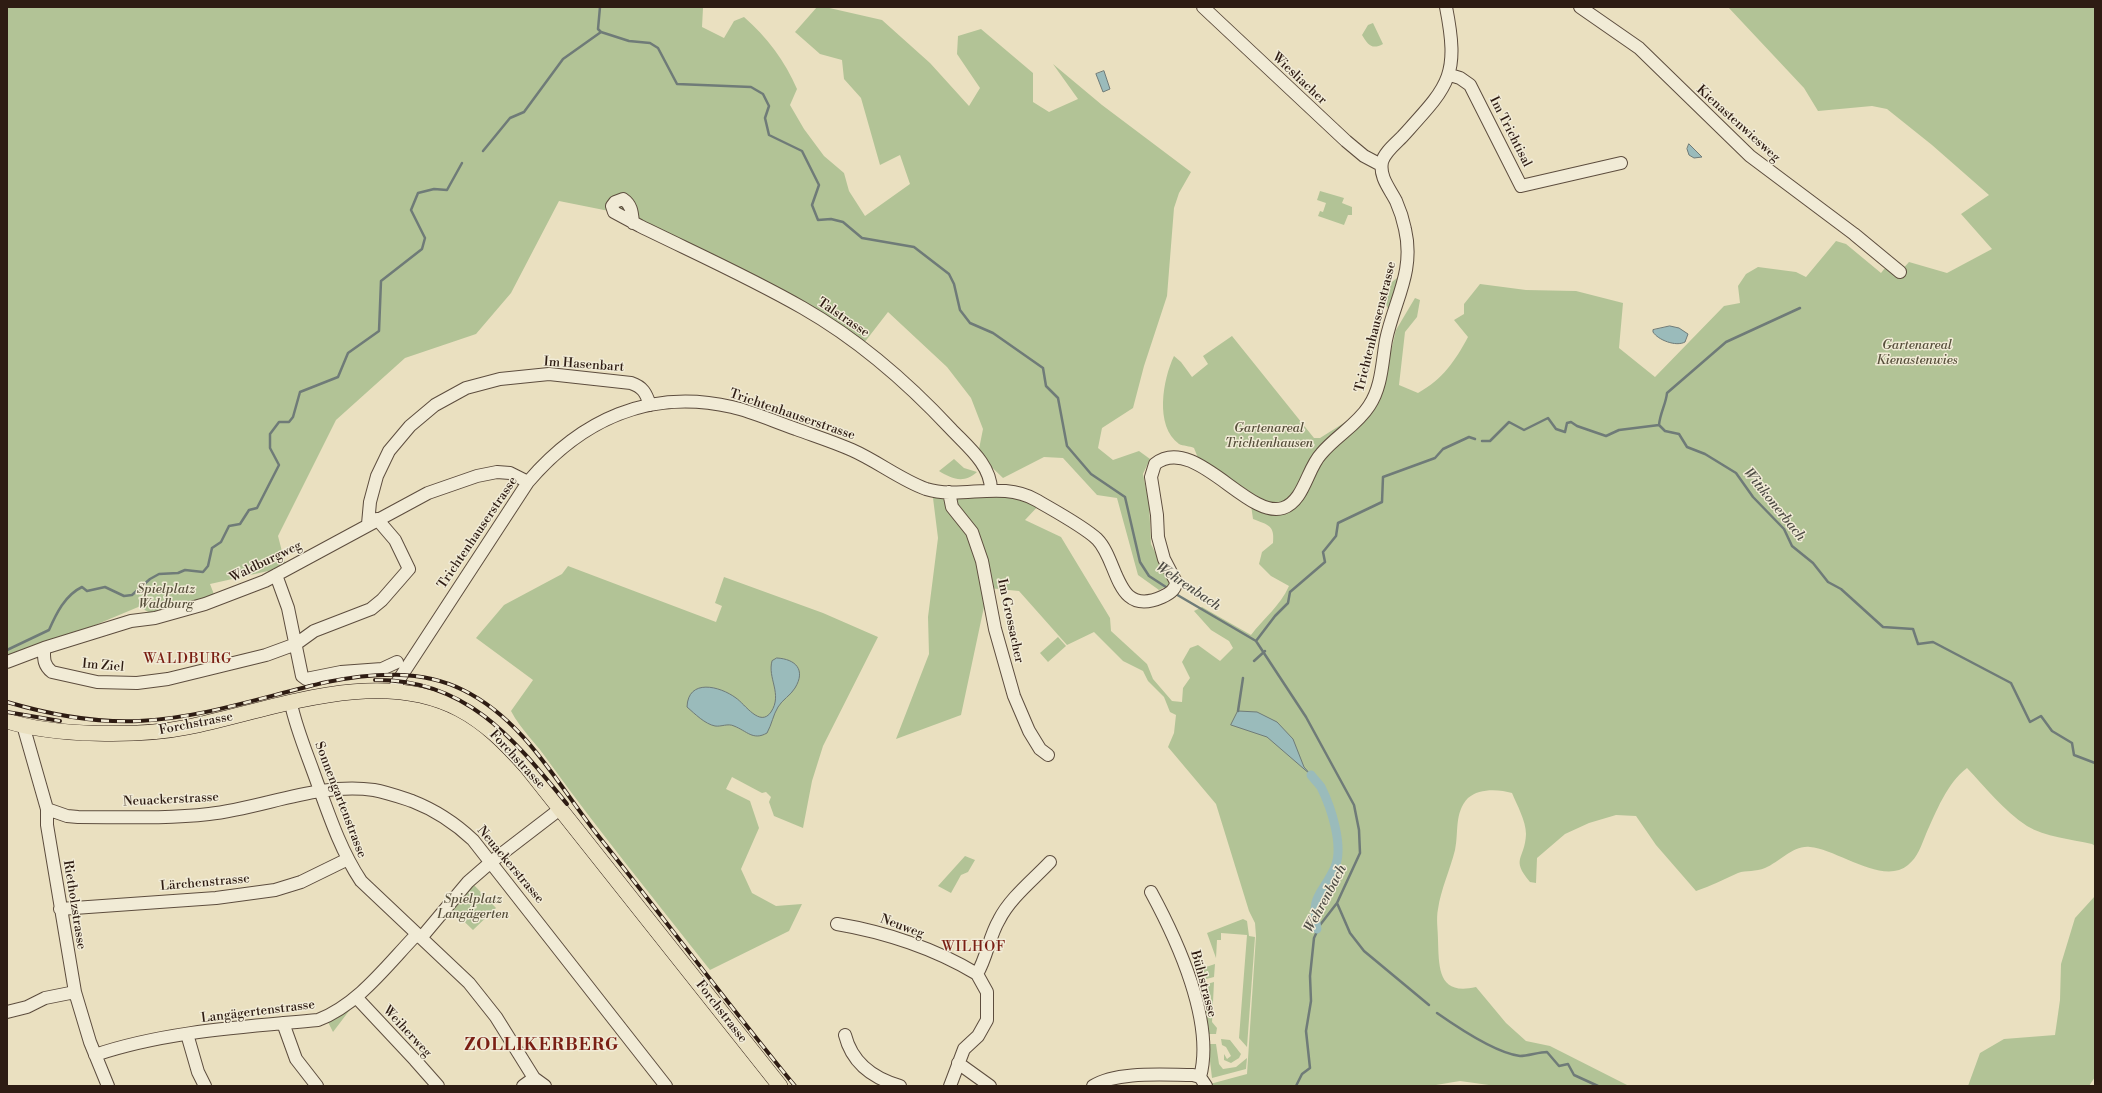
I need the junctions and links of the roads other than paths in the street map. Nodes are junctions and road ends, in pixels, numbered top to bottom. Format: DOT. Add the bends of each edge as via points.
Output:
graph roads {
  1 [pos="1203,7"];
  2 [pos="1446,7"];
  3 [pos="1580,7"];
  4 [pos="1450,75"];
  5 [pos="1621,163"];
  6 [pos="1381,165"];
  7 [pos="633,223"];
  8 [pos="1900,272"];
  9 [pos="650,405"];
  10 [pos="528,482"];
  11 [pos="991,490"];
  12 [pos="949,492"];
  13 [pos="373,521"];
  14 [pos="276,575"];
  15 [pos="1170,593"];
  16 [pos="296,644"];
  17 [pos="44,648"];
  18 [pos="7,662"];
  19 [pos="397,662"];
  20 [pos="394,690"];
  21 [pos="291,704"];
  22 [pos="7,721"];
  23 [pos="23,725"];
  24 [pos="1048,755"];
  25 [pos="320,791"];
  26 [pos="47,809"];
  27 [pos="560,809"];
  28 [pos="346,860"];
  29 [pos="491,862"];
  30 [pos="1050,862"];
  31 [pos="1152,892"];
  32 [pos="60,909"];
  33 [pos="837,924"];
  34 [pos="419,936"];
  35 [pos="977,974"];
  36 [pos="75,992"];
  37 [pos="356,997"];
  38 [pos="7,1012"];
  39 [pos="283,1023"];
  40 [pos="187,1034"];
  41 [pos="845,1035"];
  42 [pos="95,1055"];
  43 [pos="958,1063"];
  44 [pos="534,1078"];
  45 [pos="1203,1081"];
  46 [pos="108,1086"];
  47 [pos="205,1086"];
  48 [pos="317,1086"];
  49 [pos="438,1086"];
  50 [pos="523,1086"];
  51 [pos="545,1086"];
  52 [pos="666,1086"];
  53 [pos="780,1086"];
  54 [pos="900,1086"];
  55 [pos="950,1086"];
  56 [pos="990,1086"];
  57 [pos="1093,1086"];
  1 -- 6 [label="street, Wiesliacher" via="1358,151"];
  2 -- 4 [label="street" via="1451,38"];
  3 -- 8 [label="street, Kienastenwiesweg" via="1638,48 1750,156 1848,229"];
  4 -- 5 [label="street, Im Trichtisal" via="1470,85 1521,186"];
  4 -- 6 [label="street" via="1440,94 1387,153"];
  6 -- 15 [label="street, Trichtenhausenstrasse" via="1384,180 1402,215 1408,257 1404,286 1387,338 1374,397 1360,417 1318,456 1298,495 1284,508 1268,509 1257,505 1220,478 1179,458 1166,458 1155,464 1151,477 1158,515 1158,537 1164,559 1176,585"];
  7 -- 11 [label="street, Talstrasse" via="804,308 861,347 906,384 961,440 986,468"];
  9 -- 10 [label="street, Trichtenhauserstrasse" via="615,415 586,430 559,449"];
  9 -- 12 [label="street, Trichtenhauserstrasse" via="693,402 743,411 853,450 924,488"];
  9 -- 13 [label="street, Im Hasenbart" via="641,386 631,382 549,374 500,379 466,388 435,405 410,426 389,451 377,476 370,502"];
  10 -- 13 [label="street, Waldburgweg" via="510,473 497,472 477,476 428,493"];
  10 -- 20 [label="street, Trichtenhauserstrasse"];
  11 -- 12 [label="street, Trichtenhauserstrasse"];
  11 -- 15 [label="street, Trichtenhauserstrasse" via="1013,491 1034,498 1096,538 1104,547 1120,586 1129,596 1144,601"];
  12 -- 24 [label="street, Im Grossacher" via="952,507 972,532 982,561 995,629 1014,696 1029,731"];
  13 -- 14 [label="street, Waldburgweg"];
  13 -- 16 [label="street, Im Ziel" via="395,540 409,569 371,609 314,631"];
  14 -- 16 [label="street" via="288,608"];
  14 -- 17 [label="street, Waldburgweg" via="205,604 155,618 131,621"];
  16 -- 17 [label="street, Im Ziel" via="228,666 137,683 97,682 52,672 46,668 44,662"];
  16 -- 19 [label="street" via="302,676 306,679 341,672 382,669"];
  17 -- 18 [label="street, Waldburgweg"];
  20 -- 21 [label="main road, Forchstrasse" via="347,692"];
  20 -- 27 [label="main road, Forchstrasse" via="445,702 482,724 511,750"];
  21 -- 23 [label="main road, Forchstrasse" via="186,728 157,732 114,734"];
  21 -- 25 [label="street, Sonnengartenstrasse"];
  22 -- 23 [label="main road, Forchstrasse"];
  23 -- 26 [label="street, Rietholzstrasse"];
  25 -- 26 [label="street, Neuackerstrasse" via="210,814 166,817 78,817"];
  25 -- 28 [label="street, Sonnengartenstrasse"];
  25 -- 29 [label="street, Neuackerstrasse" via="350,788 375,790 424,806 468,835"];
  26 -- 32 [label="street, Rietholzstrasse" via="47,825"];
  27 -- 29 [label="street, Langägertenstrasse"];
  27 -- 53 [label="main road, Forchstrasse"];
  28 -- 32 [label="street, Lärchenstrasse" via="301,882 275,890 216,898"];
  28 -- 34 [label="street, Sonnengartenstrasse" via="361,882"];
  29 -- 34 [label="street, Langägertenstrasse" via="459,890"];
  29 -- 52 [label="street, Neuackerstrasse"];
  30 -- 35 [label="street" via="999,918 992,933 985,962"];
  31 -- 45 [label="street, Bühlstrasse" via="1177,943 1192,986 1199,1020"];
  32 -- 36 [label="street, Rietholzstrasse"];
  33 -- 35 [label="street, Neuweg" via="883,933"];
  34 -- 37 [label="street, Langägertenstrasse"];
  34 -- 44 [label="street, Sonnengartenstrasse" via="469,983 496,1017"];
  35 -- 43 [label="street" via="987,992 987,1020 978,1036 964,1049"];
  36 -- 38 [label="street" via="45,998 27,1007"];
  36 -- 42 [label="street, Rietholzstrasse"];
  37 -- 39 [label="street, Langägertenstrasse" via="336,1012 318,1020"];
  37 -- 49 [label="street, Weiherweg"];
  39 -- 40 [label="street, Langägertenstrasse"];
  39 -- 48 [label="street" via="296,1059"];
  40 -- 42 [label="street, Langägertenstrasse" via="140,1042"];
  40 -- 47 [label="street" via="198,1072"];
  41 -- 54 [label="street" via="848,1047 861,1067 875,1077"];
  42 -- 46 [label="street, Rietholzstrasse"];
  43 -- 55 [label="street"];
  43 -- 56 [label="street"];
  44 -- 50 [label="street"];
  44 -- 51 [label="street"];
  45 -- 57 [label="street" via="1193,1075 1122,1077"];
}
